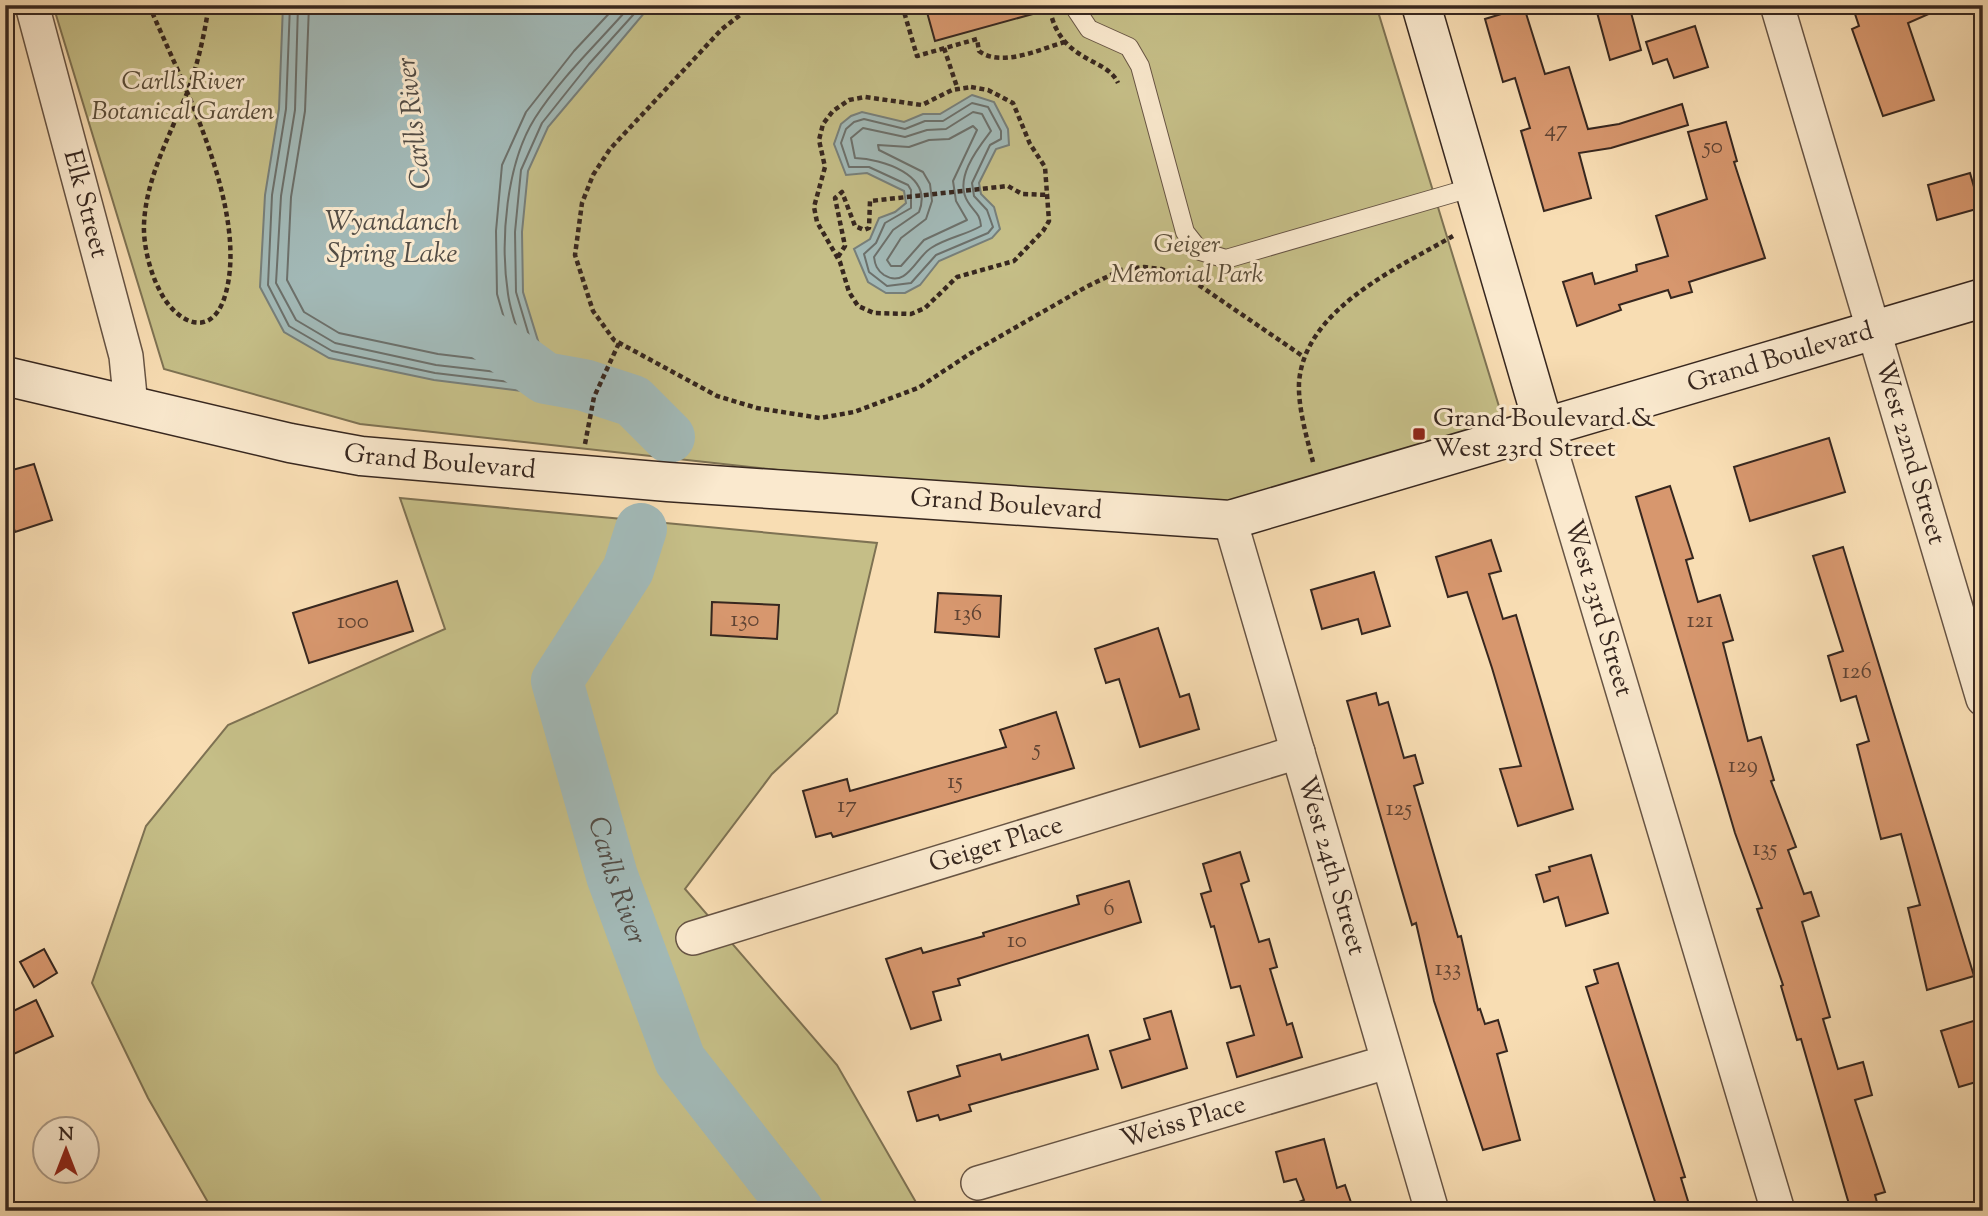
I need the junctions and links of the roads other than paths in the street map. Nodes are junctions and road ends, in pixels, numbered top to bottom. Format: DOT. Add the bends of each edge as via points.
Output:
graph roads {
  1 [pos="32,5"];
  2 [pos="1073,5"];
  3 [pos="1421,5"];
  4 [pos="1777,5"];
  5 [pos="1479,203"];
  6 [pos="1983,298"];
  7 [pos="1874,331"];
  8 [pos="5,376"];
  9 [pos="131,406"];
  10 [pos="1544,427"];
  11 [pos="1230,520"];
  12 [pos="1983,699"];
  13 [pos="1298,752"];
  14 [pos="693,938"];
  15 [pos="1387,1062"];
  16 [pos="978,1184"];
  17 [pos="1432,1211"];
  18 [pos="1778,1211"];
  1 -- 9 [label="street, Elk Street" via="126,356"];
  2 -- 5 [label="lane" via="1089,29 1129,47 1140,66 1185,232 1200,251 1226,259"];
  3 -- 5 [label="street, West 23rd Street"];
  4 -- 7 [label="street, West 22nd Street"];
  5 -- 10 [label="street, West 23rd Street"];
  6 -- 7 [label="street, Grand Boulevard"];
  7 -- 10 [label="street, Grand Boulevard"];
  7 -- 12 [label="street, West 22nd Street"];
  8 -- 9 [label="street, Grand Boulevard"];
  9 -- 11 [label="street, Grand Boulevard" via="361,456"];
  10 -- 11 [label="street, Grand Boulevard"];
  10 -- 18 [label="street, West 23rd Street"];
  11 -- 13 [label="street, West 24th Street"];
  13 -- 14 [label="street, Geiger Place"];
  13 -- 15 [label="street, West 24th Street"];
  15 -- 16 [label="street, Weiss Place"];
  15 -- 17 [label="street, West 24th Street"];
}
